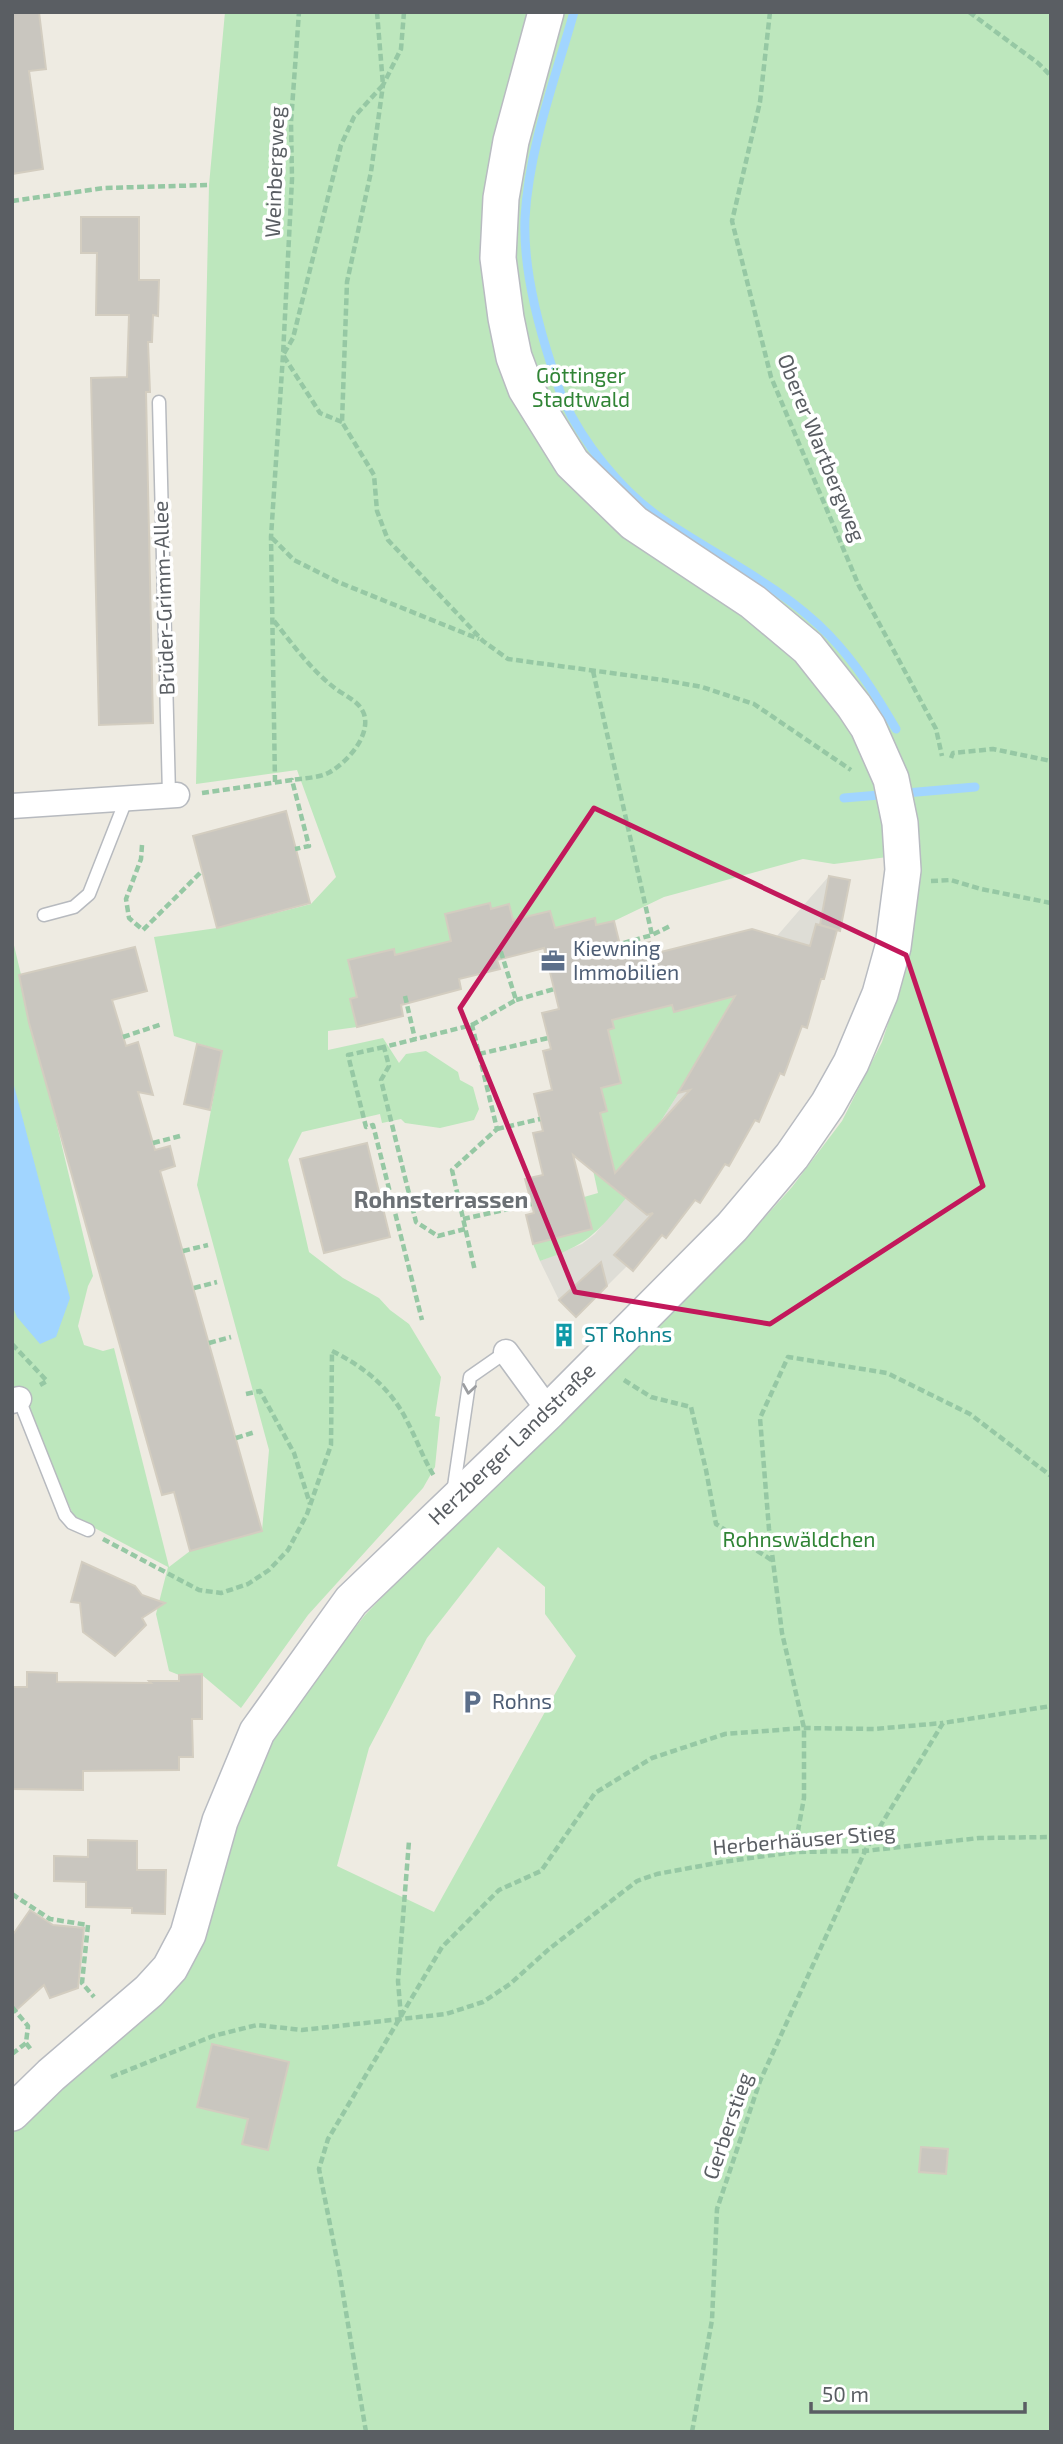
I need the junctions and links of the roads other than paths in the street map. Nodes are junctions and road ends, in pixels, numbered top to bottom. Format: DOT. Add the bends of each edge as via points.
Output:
graph roads {
  1 [pos="546,12"];
  2 [pos="159,402"];
  3 [pos="173,795"];
  4 [pos="126,800"];
  5 [pos="12,806"];
  6 [pos="44,915"];
  7 [pos="506,1352"];
  8 [pos="16,1400"];
  9 [pos="549,1411"];
  10 [pos="452,1503"];
  11 [pos="88,1530"];
  12 [pos="12,2113"];
  1 -- 9 [label="street, Herzberger Landstraße" via="511,141 501,198 500,270 512,344 526,389 572,463 634,523 753,601 808,648 836,680 868,727 891,779 902,835 902,883 893,947 862,1041 828,1104 792,1156 732,1227"];
  2 -- 3 [label="lane, Brüder-Grimm-Allee"];
  3 -- 4 [label="street"];
  4 -- 5 [label="street"];
  4 -- 6 [label="lane" via="89,894 74,907"];
  7 -- 9 [label="street"];
  7 -- 10 [label="lane, one-way" via="470,1377"];
  8 -- 11 [label="lane" via="65,1516"];
  9 -- 10 [label="street, Herzberger Landstraße"];
  10 -- 12 [label="street, Herzberger Landstraße" via="351,1601 257,1732 220,1821 188,1934 170,1968"];
}
